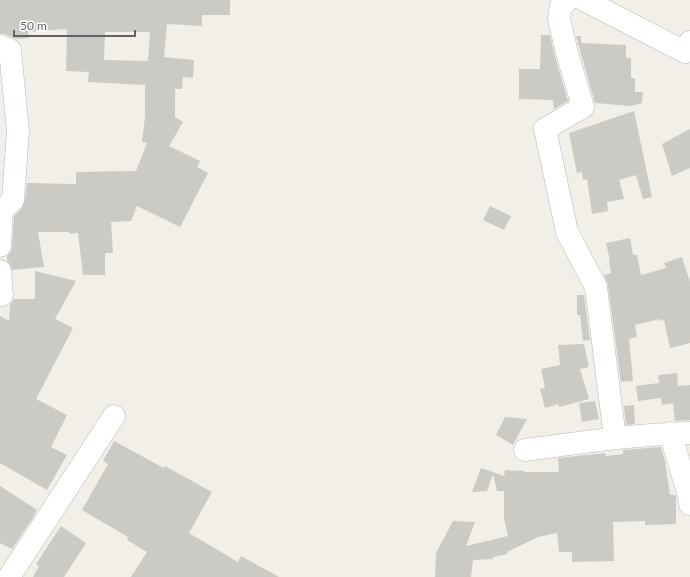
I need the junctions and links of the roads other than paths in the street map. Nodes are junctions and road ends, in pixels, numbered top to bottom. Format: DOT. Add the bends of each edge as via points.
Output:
graph roads {
  1 [pos="568,0"];
  2 [pos="584,0"];
  3 [pos="690,42"];
  4 [pos="0,46"];
  5 [pos="0,246"];
  6 [pos="0,271"];
  7 [pos="2,295"];
  8 [pos="114,416"];
  9 [pos="680,433"];
  10 [pos="615,438"];
  11 [pos="525,450"];
  12 [pos="690,504"];
  13 [pos="9,577"];
  1 -- 10 [label="street" via="561,6 559,19 583,107 545,129 567,232 596,287"];
  2 -- 3 [label="street" via="685,52"];
  4 -- 5 [label="street" via="10,50 18,131 13,200 2,210"];
  6 -- 7 [label="street"];
  8 -- 13 [label="street"];
  9 -- 10 [label="street"];
  9 -- 12 [label="street"];
  10 -- 11 [label="street"];
}
